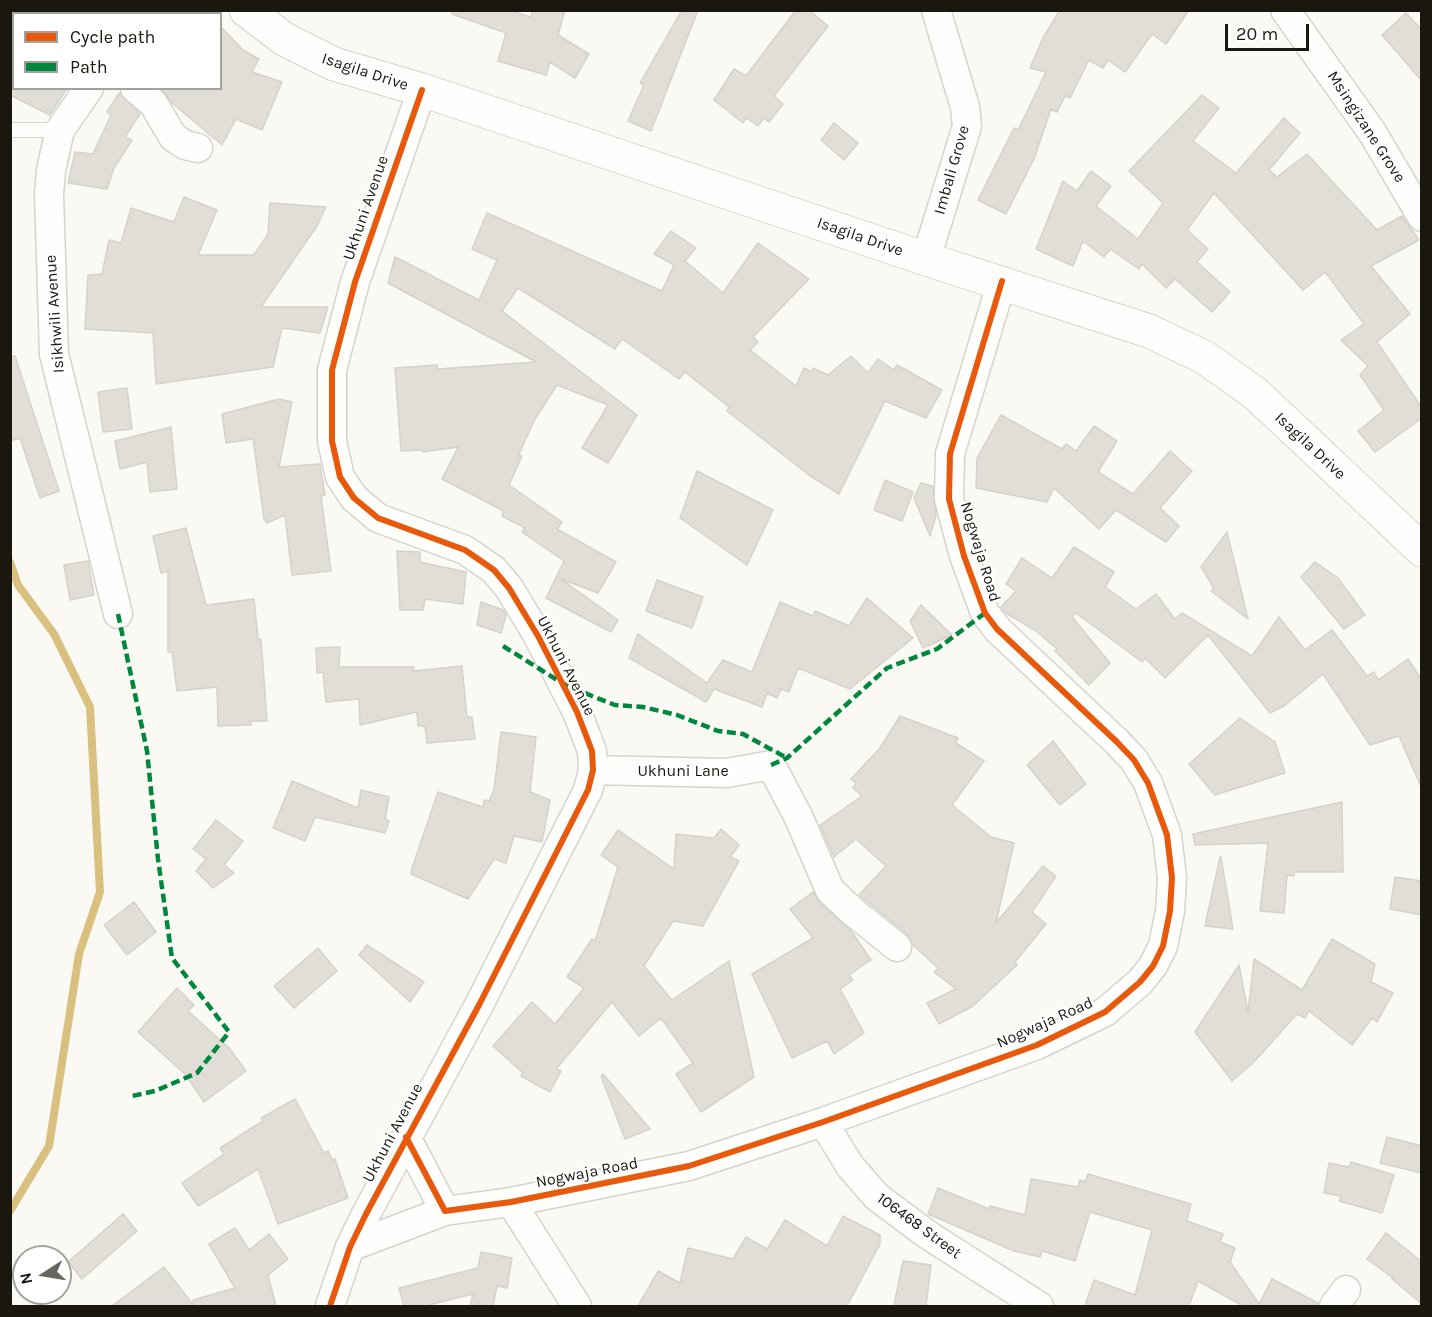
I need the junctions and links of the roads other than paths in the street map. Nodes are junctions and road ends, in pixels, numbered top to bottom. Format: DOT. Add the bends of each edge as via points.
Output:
graph roads {
  1 [pos="246,10"];
  2 [pos="936,10"];
  3 [pos="1285,10"];
  4 [pos="88,90"];
  5 [pos="137,90"];
  6 [pos="422,90"];
  7 [pos="10,130"];
  8 [pos="60,130"];
  9 [pos="198,148"];
  10 [pos="1422,217"];
  11 [pos="926,259"];
  12 [pos="1002,282"];
  13 [pos="1422,550"];
  14 [pos="118,614"];
  15 [pos="593,770"];
  16 [pos="897,947"];
  17 [pos="823,1122"];
  18 [pos="406,1137"];
  19 [pos="511,1202"];
  20 [pos="445,1211"];
  21 [pos="350,1247"];
  22 [pos="330,1306"];
  23 [pos="577,1306"];
  24 [pos="1039,1306"];
  1 -- 6 [label="street, Isagila Drive" via="312,54"];
  2 -- 11 [label="street, Imbali Grove" via="967,126"];
  3 -- 10 [label="street, Msingizane Grove" via="1372,132"];
  4 -- 8 [label="street, Isikhwili Avenue"];
  5 -- 9 [label="street" via="153,103 173,137"];
  6 -- 11 [label="street, Isagila Drive"];
  6 -- 15 [label="street, Ukhuni Avenue" via="355,282 332,370 332,441 338,471 345,487 378,518 465,550 501,579 538,636 577,712 592,751"];
  7 -- 8 [label="lane"];
  8 -- 14 [label="street, Isikhwili Avenue" via="49,194 54,354"];
  11 -- 12 [label="street, Isagila Drive"];
  12 -- 13 [label="street, Isagila Drive" via="1149,331 1204,357 1256,394"];
  12 -- 17 [label="street, Nogwaja Road" via="950,454 949,500 985,613 997,629 1118,742 1148,783 1167,835 1172,878 1163,946 1140,982 1105,1012 1028,1048"];
  15 -- 16 [label="street, Ukhuni Lane" via="728,773 771,765 830,890"];
  15 -- 18 [label="street, Ukhuni Avenue" via="588,790 489,985"];
  17 -- 19 [label="street, Nogwaja Road" via="689,1166"];
  17 -- 24 [label="street, 106468 Street" via="855,1173 877,1197 928,1235"];
  18 -- 20 [label="street"];
  18 -- 21 [label="street, Ukhuni Avenue"];
  19 -- 20 [label="street, Nogwaja Road"];
  19 -- 23 [label="street"];
  20 -- 21 [label="street, Nogwaja Road"];
  21 -- 22 [label="street, Ukhuni Avenue"];
}
